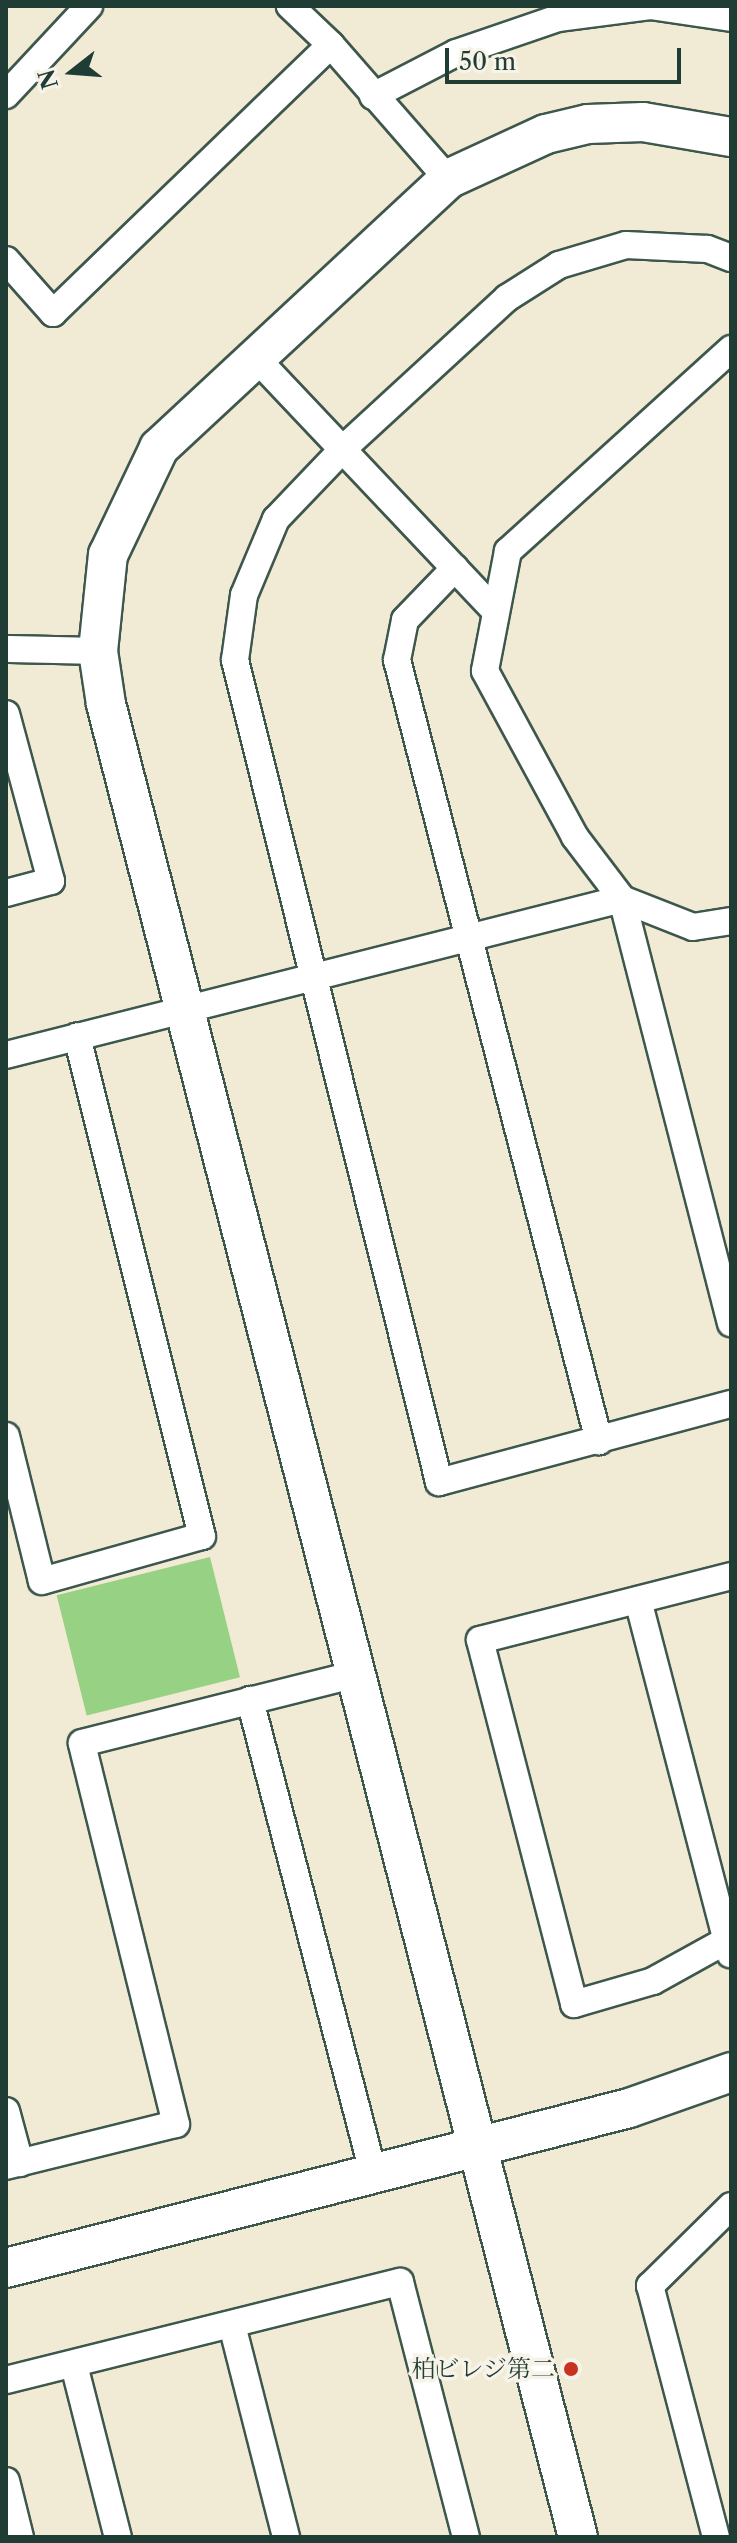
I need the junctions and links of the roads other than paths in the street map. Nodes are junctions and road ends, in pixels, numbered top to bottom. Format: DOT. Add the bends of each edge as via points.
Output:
graph roads {
  1 [pos="89,6"];
  2 [pos="290,6"];
  3 [pos="731,18"];
  4 [pos="331,45"];
  5 [pos="6,95"];
  6 [pos="373,96"];
  7 [pos="731,137"];
  8 [pos="448,179"];
  9 [pos="731,258"];
  10 [pos="6,260"];
  11 [pos="730,354"];
  12 [pos="255,357"];
  13 [pos="343,449"];
  14 [pos="455,568"];
  15 [pos="495,611"];
  16 [pos="6,649"];
  17 [pos="98,651"];
  18 [pos="6,714"];
  19 [pos="6,893"];
  20 [pos="622,899"];
  21 [pos="731,921"];
  22 [pos="467,938"];
  23 [pos="312,977"];
  24 [pos="184,1008"];
  25 [pos="77,1036"];
  26 [pos="6,1055"];
  27 [pos="731,1323"];
  28 [pos="731,1404"];
  29 [pos="6,1436"];
  30 [pos="599,1441"];
  31 [pos="731,1576"];
  32 [pos="638,1600"];
  33 [pos="357,1674"];
  34 [pos="250,1700"];
  35 [pos="730,1946"];
  36 [pos="731,2072"];
  37 [pos="6,2111"];
  38 [pos="478,2147"];
  39 [pos="13,2165"];
  40 [pos="373,2173"];
  41 [pos="731,2206"];
  42 [pos="6,2268"];
  43 [pos="232,2325"];
  44 [pos="74,2365"];
  45 [pos="6,2380"];
  46 [pos="6,2481"];
  47 [pos="720,2532"];
  48 [pos="20,2537"];
  49 [pos="118,2537"];
  50 [pos="286,2537"];
  51 [pos="466,2537"];
  52 [pos="578,2537"];
  1 -- 5 [label="street"];
  2 -- 4 [label="street"];
  3 -- 6 [label="street" via="650,6 558,18 456,53"];
  4 -- 6 [label="street"];
  4 -- 10 [label="street" via="53,313"];
  6 -- 8 [label="street"];
  7 -- 8 [label="street" via="643,122 588,124 546,134"];
  8 -- 12 [label="street"];
  9 -- 13 [label="street" via="707,249 626,245 559,265 507,298"];
  11 -- 15 [label="street" via="508,551"];
  12 -- 13 [label="street"];
  12 -- 17 [label="street" via="159,448 129,501 108,555"];
  13 -- 14 [label="street"];
  13 -- 23 [label="street" via="276,519 244,595 236,638 239,691"];
  14 -- 15 [label="street"];
  14 -- 22 [label="street" via="405,620 397,660"];
  15 -- 20 [label="street" via="485,671 575,837"];
  16 -- 17 [label="street"];
  17 -- 24 [label="street" via="106,704"];
  18 -- 19 [label="street" via="51,881"];
  20 -- 21 [label="street" via="693,927"];
  20 -- 22 [label="street"];
  20 -- 27 [label="street"];
  22 -- 23 [label="street"];
  22 -- 30 [label="street"];
  23 -- 24 [label="street"];
  23 -- 30 [label="street" via="439,1482"];
  24 -- 25 [label="street"];
  24 -- 33 [label="street"];
  25 -- 26 [label="street"];
  25 -- 29 [label="street" via="202,1536 42,1581"];
  28 -- 30 [label="street"];
  31 -- 32 [label="street"];
  32 -- 35 [label="street"];
  32 -- 35 [label="street" via="480,1640 574,2004 653,1981"];
  33 -- 34 [label="street"];
  33 -- 38 [label="street"];
  34 -- 39 [label="street" via="82,1743 176,2124"];
  34 -- 40 [label="street"];
  36 -- 38 [label="street" via="629,2108"];
  37 -- 39 [label="street"];
  38 -- 40 [label="street"];
  38 -- 52 [label="street"];
  40 -- 42 [label="street"];
  41 -- 47 [label="street" via="650,2286"];
  43 -- 44 [label="street"];
  43 -- 50 [label="street"];
  43 -- 51 [label="street" via="400,2282"];
  44 -- 45 [label="street"];
  44 -- 49 [label="street"];
  46 -- 48 [label="street"];
}
